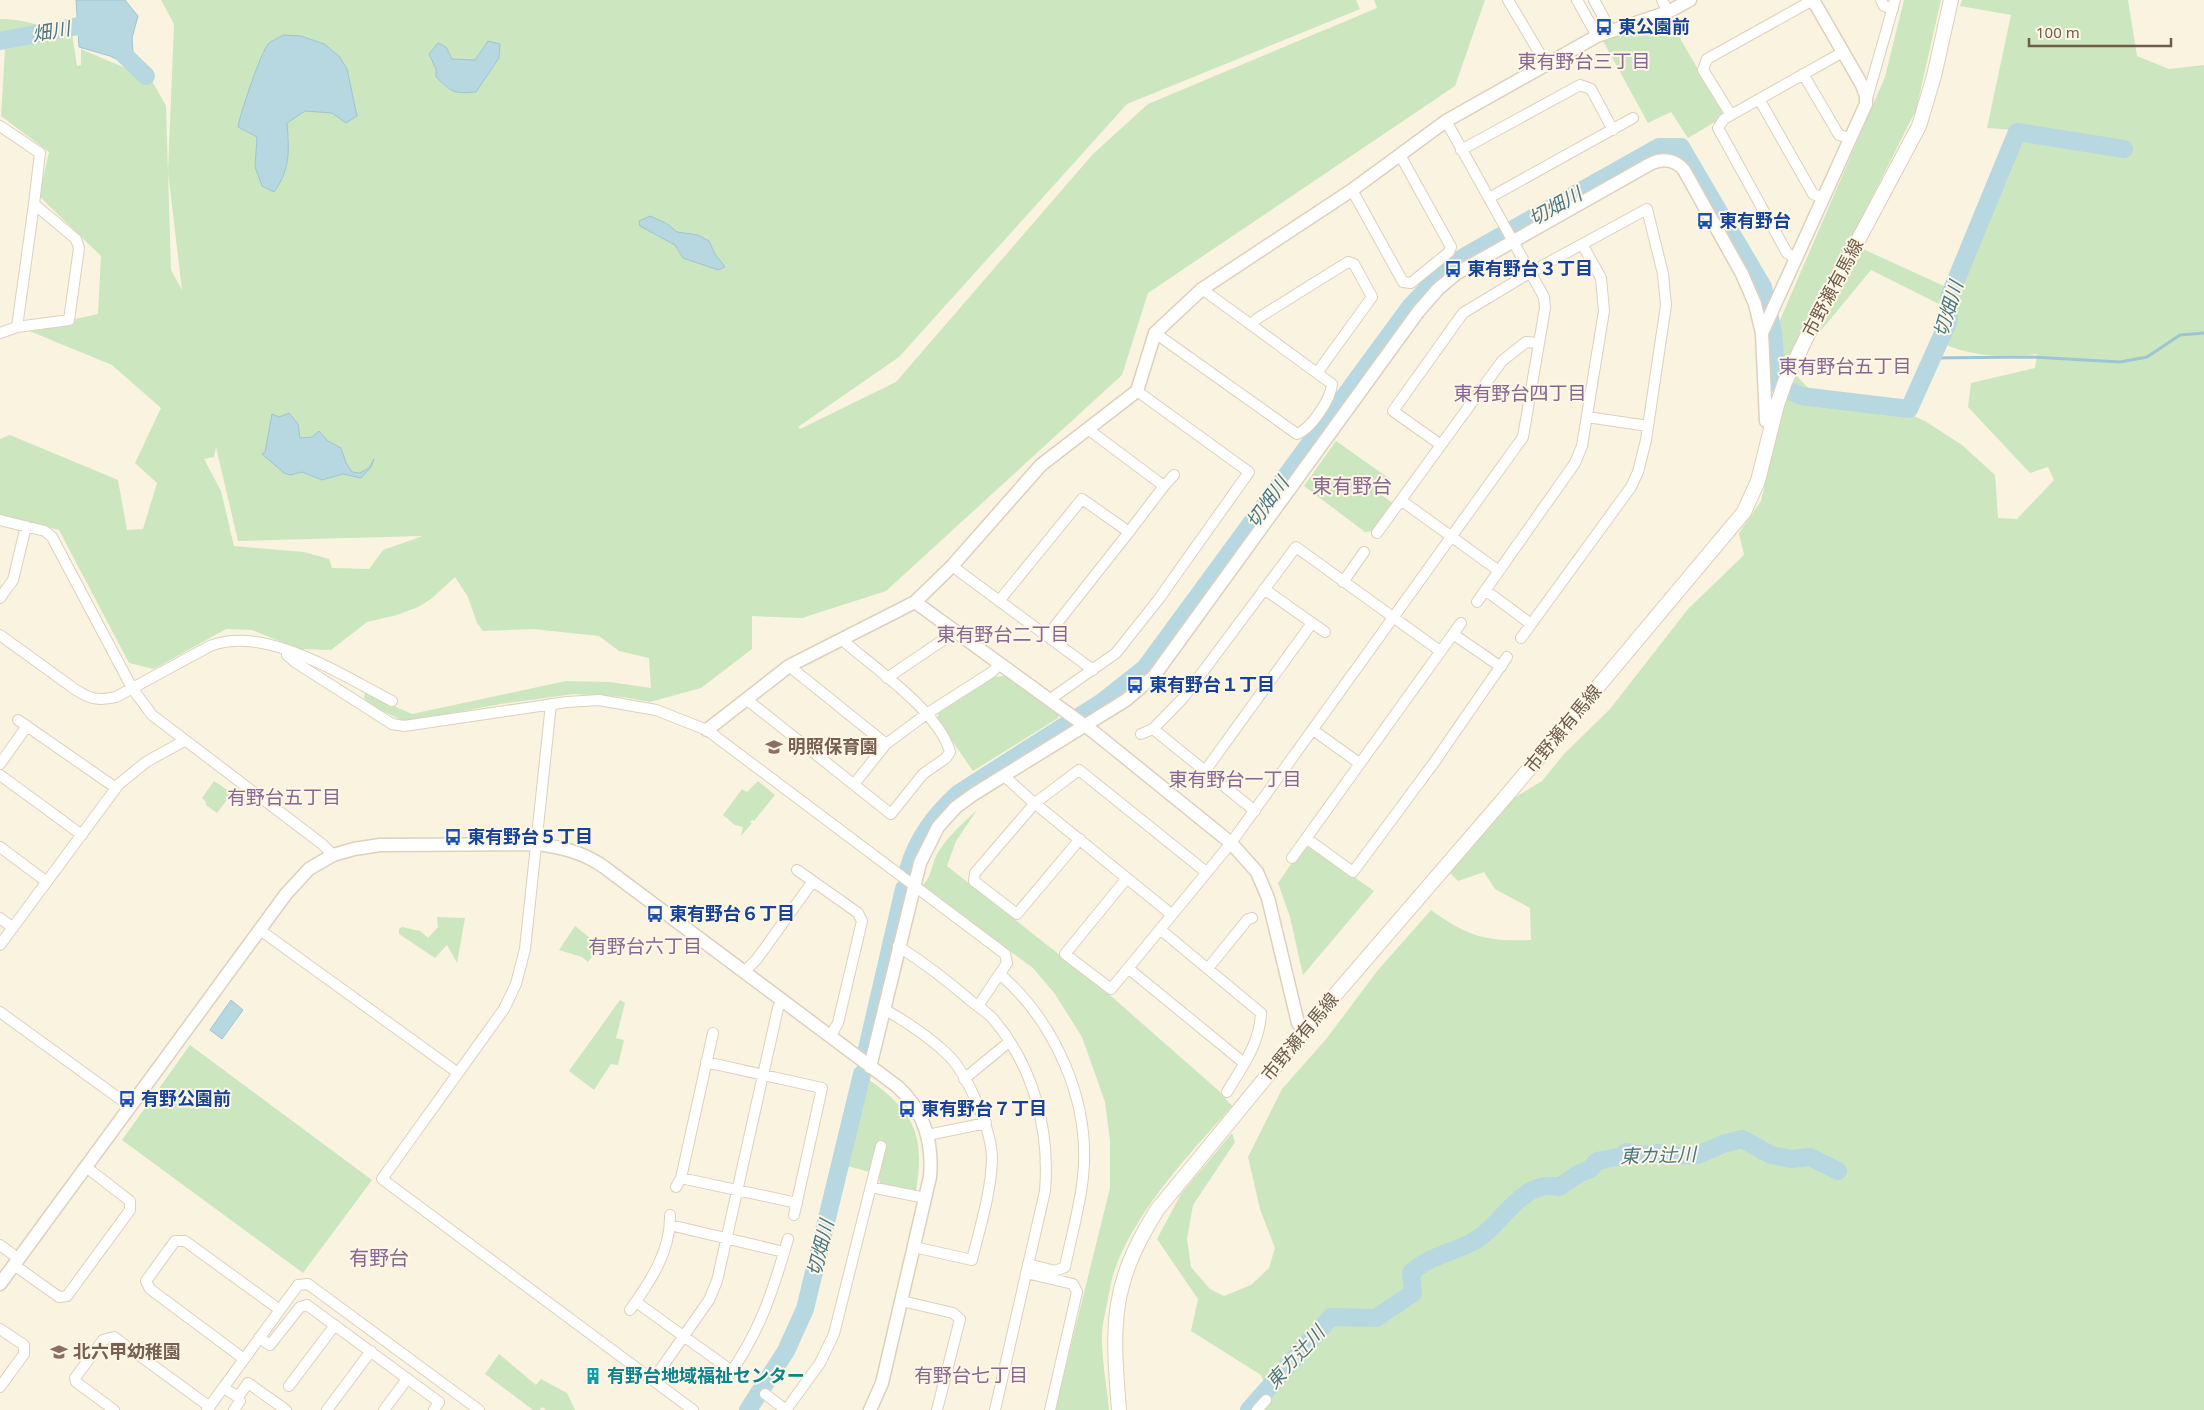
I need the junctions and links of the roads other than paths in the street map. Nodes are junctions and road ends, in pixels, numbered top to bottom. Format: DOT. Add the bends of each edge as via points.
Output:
graph roads {
  1 [pos="1508,0"];
  2 [pos="1577,0"];
  3 [pos="1594,0"];
  4 [pos="1662,0"];
  5 [pos="1690,0"];
  6 [pos="1813,0"];
  7 [pos="1881,0"];
  8 [pos="1951,0"];
  9 [pos="1894,5"];
  10 [pos="1668,12"];
  11 [pos="1611,31"];
  12 [pos="1597,36"];
  13 [pos="1843,52"];
  14 [pos="1546,64"];
  15 [pos="1803,74"];
  16 [pos="1759,99"];
  17 [pos="1866,104"];
  18 [pos="1731,115"];
  19 [pos="1632,118"];
  20 [pos="1446,121"];
  21 [pos="0,126"];
  22 [pos="1613,130"];
  23 [pos="1850,138"];
  24 [pos="1461,150"];
  25 [pos="1400,155"];
  26 [pos="1352,190"];
  27 [pos="1489,198"];
  28 [pos="1823,198"];
  29 [pos="34,204"];
  30 [pos="1513,240"];
  31 [pos="1582,244"];
  32 [pos="1795,258"];
  33 [pos="1531,272"];
  34 [pos="1202,289"];
  35 [pos="1251,325"];
  36 [pos="17,327"];
  37 [pos="1155,332"];
  38 [pos="1762,332"];
  39 [pos="0,333"];
  40 [pos="1539,343"];
  41 [pos="1317,373"];
  42 [pos="1137,391"];
  43 [pos="1587,417"];
  44 [pos="1772,424"];
  45 [pos="1648,426"];
  46 [pos="1089,430"];
  47 [pos="1441,445"];
  48 [pos="1174,475"];
  49 [pos="1164,486"];
  50 [pos="1402,501"];
  51 [pos="0,520"];
  52 [pos="26,526"];
  53 [pos="1129,532"];
  54 [pos="1376,533"];
  55 [pos="1451,536"];
  56 [pos="1364,552"];
  57 [pos="952,566"];
  58 [pos="1499,571"];
  59 [pos="1343,582"];
  60 [pos="1264,589"];
  61 [pos="1485,590"];
  62 [pos="0,598"];
  63 [pos="999,601"];
  64 [pos="915,602"];
  65 [pos="1477,602"];
  66 [pos="1393,618"];
  67 [pos="1312,623"];
  68 [pos="1461,623"];
  69 [pos="1531,624"];
  70 [pos="953,630"];
  71 [pos="1325,632"];
  72 [pos="1453,634"];
  73 [pos="0,635"];
  74 [pos="1047,636"];
  75 [pos="1521,638"];
  76 [pos="841,639"];
  77 [pos="288,651"];
  78 [pos="1440,651"];
  79 [pos="1507,657"];
  80 [pos="1000,664"];
  81 [pos="789,666"];
  82 [pos="1501,667"];
  83 [pos="1093,670"];
  84 [pos="887,678"];
  85 [pos="132,688"];
  86 [pos="746,699"];
  87 [pos="1049,700"];
  88 [pos="392,701"];
  89 [pos="551,704"];
  90 [pos="928,713"];
  91 [pos="18,720"];
  92 [pos="27,726"];
  93 [pos="1084,726"];
  94 [pos="1152,729"];
  95 [pos="707,730"];
  96 [pos="1313,730"];
  97 [pos="1142,734"];
  98 [pos="184,741"];
  99 [pos="886,744"];
  100 [pos="1359,763"];
  101 [pos="0,764"];
  102 [pos="1205,771"];
  103 [pos="0,775"];
  104 [pos="1003,775"];
  105 [pos="855,784"];
  106 [pos="116,788"];
  107 [pos="1035,803"];
  108 [pos="1255,811"];
  109 [pos="82,835"];
  110 [pos="1306,838"];
  111 [pos="1080,839"];
  112 [pos="536,844"];
  113 [pos="1231,844"];
  114 [pos="0,847"];
  115 [pos="333,855"];
  116 [pos="1292,858"];
  117 [pos="797,870"];
  118 [pos="1206,872"];
  119 [pos="1127,878"];
  120 [pos="813,881"];
  121 [pos="47,882"];
  122 [pos="913,886"];
  123 [pos="1171,914"];
  124 [pos="0,918"];
  125 [pos="1252,918"];
  126 [pos="13,928"];
  127 [pos="260,930"];
  128 [pos="1161,930"];
  129 [pos="0,945"];
  130 [pos="898,946"];
  131 [pos="1208,967"];
  132 [pos="1129,969"];
  133 [pos="744,972"];
  134 [pos="1001,975"];
  135 [pos="782,1001"];
  136 [pos="978,1006"];
  137 [pos="884,1010"];
  138 [pos="0,1012"];
  139 [pos="1304,1031"];
  140 [pos="713,1033"];
  141 [pos="830,1037"];
  142 [pos="1009,1042"];
  143 [pos="706,1062"];
  144 [pos="1244,1063"];
  145 [pos="870,1067"];
  146 [pos="458,1073"];
  147 [pos="763,1075"];
  148 [pos="964,1079"];
  149 [pos="1227,1092"];
  150 [pos="131,1107"];
  151 [pos="986,1123"];
  152 [pos="928,1135"];
  153 [pos="881,1146"];
  154 [pos="86,1167"];
  155 [pos="871,1187"];
  156 [pos="737,1190"];
  157 [pos="925,1198"];
  158 [pos="797,1203"];
  159 [pos="794,1215"];
  160 [pos="726,1239"];
  161 [pos="788,1239"];
  162 [pos="0,1245"];
  163 [pos="914,1247"];
  164 [pos="784,1252"];
  165 [pos="16,1262"];
  166 [pos="1027,1268"];
  167 [pos="0,1284"];
  168 [pos="902,1301"];
  169 [pos="280,1310"];
  170 [pos="335,1325"];
  171 [pos="0,1328"];
  172 [pos="684,1336"];
  173 [pos="259,1338"];
  174 [pos="371,1351"];
  175 [pos="244,1359"];
  176 [pos="407,1379"];
  177 [pos="653,1380"];
  178 [pos="289,1386"];
  179 [pos="0,1387"];
  180 [pos="224,1388"];
  181 [pos="765,1394"];
  182 [pos="238,1397"];
  183 [pos="1266,1400"];
  184 [pos="208,1408"];
  185 [pos="282,1409"];
  186 [pos="114,1410"];
  187 [pos="234,1410"];
  188 [pos="327,1410"];
  189 [pos="384,1410"];
  190 [pos="434,1410"];
  191 [pos="479,1410"];
  192 [pos="693,1410"];
  193 [pos="786,1410"];
  194 [pos="870,1410"];
  195 [pos="937,1410"];
  196 [pos="995,1410"];
  197 [pos="1050,1410"];
  198 [pos="1119,1410"];
  199 [pos="1258,1410"];
  1 -- 14 [label="street"];
  2 -- 12 [label="street"];
  3 -- 11 [label="street"];
  4 -- 10 [label="street"];
  5 -- 10 [label="street"];
  6 -- 13 [label="street"];
  6 -- 18 [label="street" via="1703,65"];
  7 -- 9 [label="street" via="1884,6"];
  8 -- 44 [label="main road, 市野瀬有馬線" via="1919,126 1808,336 1784,387"];
  9 -- 17 [label="street"];
  10 -- 11 [label="street"];
  11 -- 12 [label="street"];
  12 -- 14 [label="street"];
  13 -- 15 [label="street"];
  13 -- 17 [label="street" via="1865,90"];
  14 -- 20 [label="street"];
  15 -- 16 [label="street"];
  15 -- 23 [label="street" via="1839,135"];
  16 -- 18 [label="street"];
  16 -- 28 [label="street" via="1813,194"];
  17 -- 23 [label="street"];
  18 -- 32 [label="street" via="1718,128 1787,253"];
  19 -- 22 [label="street"];
  20 -- 24 [label="street"];
  20 -- 25 [label="street"];
  21 -- 29 [label="street" via="40,153"];
  22 -- 24 [label="street" via="1592,89 1580,85"];
  22 -- 27 [label="street"];
  23 -- 28 [label="street"];
  24 -- 27 [label="street"];
  25 -- 26 [label="street"];
  25 -- 26 [label="street" via="1451,247 1411,283 1403,282"];
  26 -- 34 [label="street"];
  27 -- 30 [label="street"];
  28 -- 32 [label="street"];
  29 -- 36 [label="street"];
  29 -- 36 [label="street" via="76,239 79,248 69,320"];
  30 -- 33 [label="street"];
  30 -- 38 [label="street" via="1650,164 1662,160 1675,162 1684,170 1742,274 1755,304"];
  30 -- 93 [label="street" via="1464,268 1432,296 1159,670 1130,697"];
  31 -- 33 [label="street"];
  31 -- 43 [label="street" via="1601,278 1604,294"];
  31 -- 45 [label="street" via="1647,209 1663,274 1666,305"];
  32 -- 38 [label="street"];
  33 -- 40 [label="street" via="1544,298"];
  33 -- 47 [label="street" via="1463,313 1393,411"];
  34 -- 35 [label="street"];
  34 -- 37 [label="street"];
  35 -- 41 [label="street"];
  35 -- 41 [label="street" via="1348,262 1354,264 1372,297"];
  36 -- 39 [label="street"];
  37 -- 41 [label="street" via="1297,434 1305,431 1331,395 1332,384"];
  37 -- 42 [label="street"];
  38 -- 44 [label="street" via="1766,421"];
  40 -- 47 [label="street" via="1526,342 1502,361"];
  40 -- 55 [label="street" via="1523,437"];
  42 -- 46 [label="street"];
  42 -- 83 [label="street" via="1249,472 1116,653"];
  43 -- 45 [label="street"];
  43 -- 58 [label="street" via="1582,446 1575,462"];
  44 -- 139 [label="main road, 市野瀬有馬線" via="1754,491 1735,525"];
  45 -- 69 [label="street" via="1638,472 1631,487"];
  46 -- 49 [label="street"];
  46 -- 57 [label="street" via="1041,465"];
  47 -- 50 [label="street"];
  48 -- 49 [label="street"];
  49 -- 53 [label="street"];
  50 -- 54 [label="street"];
  50 -- 55 [label="street"];
  51 -- 52 [label="street"];
  52 -- 62 [label="street" via="13,580"];
  52 -- 85 [label="street" via="45,531 52,537"];
  53 -- 63 [label="street" via="1082,500"];
  53 -- 74 [label="street"];
  55 -- 58 [label="street"];
  55 -- 66 [label="street"];
  56 -- 59 [label="street"];
  57 -- 63 [label="street"];
  57 -- 64 [label="street"];
  58 -- 61 [label="street"];
  59 -- 60 [label="street" via="1296,547"];
  59 -- 66 [label="street"];
  60 -- 67 [label="street"];
  60 -- 94 [label="street" via="1184,697"];
  61 -- 65 [label="street"];
  61 -- 69 [label="street"];
  63 -- 74 [label="street"];
  64 -- 70 [label="street"];
  64 -- 76 [label="street"];
  66 -- 78 [label="street"];
  66 -- 96 [label="street"];
  67 -- 71 [label="street"];
  67 -- 102 [label="street"];
  68 -- 72 [label="street"];
  69 -- 75 [label="street"];
  70 -- 80 [label="street"];
  70 -- 84 [label="street"];
  72 -- 78 [label="street"];
  72 -- 82 [label="street"];
  73 -- 85 [label="street" via="88,697 101,701"];
  74 -- 83 [label="street"];
  76 -- 81 [label="street"];
  76 -- 84 [label="street"];
  77 -- 85 [label="street" via="260,643 224,640"];
  77 -- 88 [label="street"];
  77 -- 89 [label="street" via="287,655 295,662 392,724 404,726"];
  78 -- 100 [label="street"];
  79 -- 82 [label="street"];
  80 -- 87 [label="street"];
  80 -- 90 [label="street"];
  81 -- 86 [label="street"];
  81 -- 99 [label="street"];
  82 -- 110 [label="street" via="1353,872"];
  83 -- 87 [label="street"];
  84 -- 90 [label="street"];
  85 -- 98 [label="street" via="152,715"];
  86 -- 95 [label="street"];
  86 -- 105 [label="street"];
  87 -- 93 [label="street"];
  89 -- 95 [label="street" via="599,700 656,710"];
  89 -- 112 [label="street"];
  90 -- 99 [label="street"];
  90 -- 105 [label="street" via="948,743 950,752 923,774 891,814"];
  91 -- 92 [label="street"];
  92 -- 101 [label="street"];
  92 -- 106 [label="street"];
  93 -- 104 [label="street"];
  93 -- 113 [label="street"];
  94 -- 97 [label="street"];
  94 -- 102 [label="street"];
  95 -- 122 [label="street"];
  96 -- 100 [label="street"];
  96 -- 108 [label="street"];
  98 -- 106 [label="street" via="130,773"];
  98 -- 115 [label="street"];
  99 -- 105 [label="street"];
  100 -- 110 [label="street"];
  102 -- 108 [label="street"];
  103 -- 109 [label="street"];
  104 -- 107 [label="street"];
  104 -- 122 [label="street" via="956,807 938,827 925,849"];
  106 -- 109 [label="street"];
  107 -- 111 [label="street"];
  107 -- 111 [label="street" via="975,873 974,881 1018,914"];
  107 -- 118 [label="street" via="1079,770"];
  108 -- 113 [label="street"];
  109 -- 121 [label="street"];
  110 -- 116 [label="street"];
  111 -- 119 [label="street"];
  112 -- 115 [label="street" via="380,845"];
  112 -- 133 [label="street" via="571,850 597,862"];
  112 -- 146 [label="street" via="525,949 516,984 504,1009"];
  113 -- 118 [label="street"];
  113 -- 139 [label="street" via="1256,872 1268,898 1298,1023"];
  114 -- 121 [label="street"];
  115 -- 127 [label="street" via="298,881"];
  117 -- 120 [label="street"];
  118 -- 123 [label="street"];
  119 -- 123 [label="street"];
  119 -- 132 [label="street" via="1065,954 1111,989"];
  120 -- 133 [label="street" via="757,959"];
  120 -- 141 [label="street" via="858,913 862,921 838,1023"];
  121 -- 126 [label="street"];
  122 -- 130 [label="street"];
  122 -- 134 [label="street" via="1005,954 1007,963"];
  123 -- 128 [label="street"];
  124 -- 126 [label="street"];
  125 -- 131 [label="street"];
  126 -- 129 [label="street"];
  127 -- 146 [label="street"];
  127 -- 150 [label="street"];
  128 -- 131 [label="street"];
  128 -- 132 [label="street"];
  130 -- 136 [label="street"];
  130 -- 137 [label="street"];
  131 -- 144 [label="street" via="1261,1013 1256,1042"];
  132 -- 144 [label="street"];
  133 -- 135 [label="street"];
  134 -- 136 [label="street"];
  134 -- 166 [label="street" via="1036,1016 1060,1054 1075,1092 1085,1139 1083,1178 1065,1267 1055,1271"];
  135 -- 141 [label="street"];
  135 -- 147 [label="street"];
  136 -- 142 [label="street" via="994,1020"];
  137 -- 145 [label="street"];
  137 -- 148 [label="street" via="948,1054"];
  138 -- 150 [label="street"];
  139 -- 198 [label="main road, 市野瀬有馬線" via="1167,1196 1139,1238 1115,1311"];
  140 -- 143 [label="street"];
  141 -- 145 [label="street"];
  142 -- 148 [label="street"];
  142 -- 166 [label="street" via="1020,1058 1036,1098 1047,1162 1045,1190"];
  143 -- 147 [label="street"];
  143 -- 156 [label="street" via="679,1182"];
  144 -- 149 [label="street"];
  145 -- 152 [label="street" via="904,1092"];
  146 -- 177 [label="street" via="382,1179"];
  147 -- 156 [label="street"];
  147 -- 158 [label="street" via="822,1088"];
  148 -- 151 [label="street"];
  150 -- 154 [label="street"];
  151 -- 152 [label="street"];
  151 -- 163 [label="street" via="992,1158 989,1188 972,1260"];
  152 -- 157 [label="street" via="931,1162"];
  153 -- 155 [label="street"];
  154 -- 165 [label="street"];
  154 -- 165 [label="street" via="130,1201 130,1210 67,1296 59,1297"];
  155 -- 157 [label="street"];
  155 -- 193 [label="street" via="834,1334 820,1363"];
  156 -- 158 [label="street"];
  156 -- 160 [label="street"];
  157 -- 163 [label="street"];
  158 -- 159 [label="street"];
  160 -- 164 [label="street"];
  160 -- 172 [label="street" via="717,1282 709,1300"];
  160 -- 172 [label="street" via="670,1220 663,1252 651,1281 633,1306"];
  161 -- 164 [label="street"];
  162 -- 165 [label="street"];
  163 -- 168 [label="street"];
  164 -- 172 [label="street" via="759,1327 729,1374"];
  165 -- 167 [label="street"];
  166 -- 196 [label="street"];
  166 -- 197 [label="street" via="1073,1284 1077,1292"];
  168 -- 194 [label="street" via="882,1383"];
  168 -- 195 [label="street" via="952,1313 960,1319"];
  169 -- 173 [label="street"];
  169 -- 175 [label="street" via="185,1240 175,1241 146,1281 150,1289"];
  169 -- 191 [label="street" via="298,1285 308,1284"];
  170 -- 173 [label="street" via="307,1305 300,1307 270,1345"];
  170 -- 174 [label="street"];
  170 -- 178 [label="street"];
  171 -- 179 [label="street" via="24,1345 24,1354"];
  172 -- 177 [label="street"];
  173 -- 175 [label="street"];
  174 -- 176 [label="street"];
  174 -- 188 [label="street"];
  175 -- 180 [label="street"];
  176 -- 189 [label="street"];
  176 -- 190 [label="street" via="439,1402"];
  177 -- 192 [label="street"];
  180 -- 182 [label="street"];
  180 -- 184 [label="street"];
  181 -- 193 [label="street"];
  182 -- 185 [label="street" via="248,1383"];
  182 -- 187 [label="street" via="240,1402"];
  183 -- 199 [label="street"];
  184 -- 186 [label="street" via="114,1337 103,1340 75,1378"];
}
